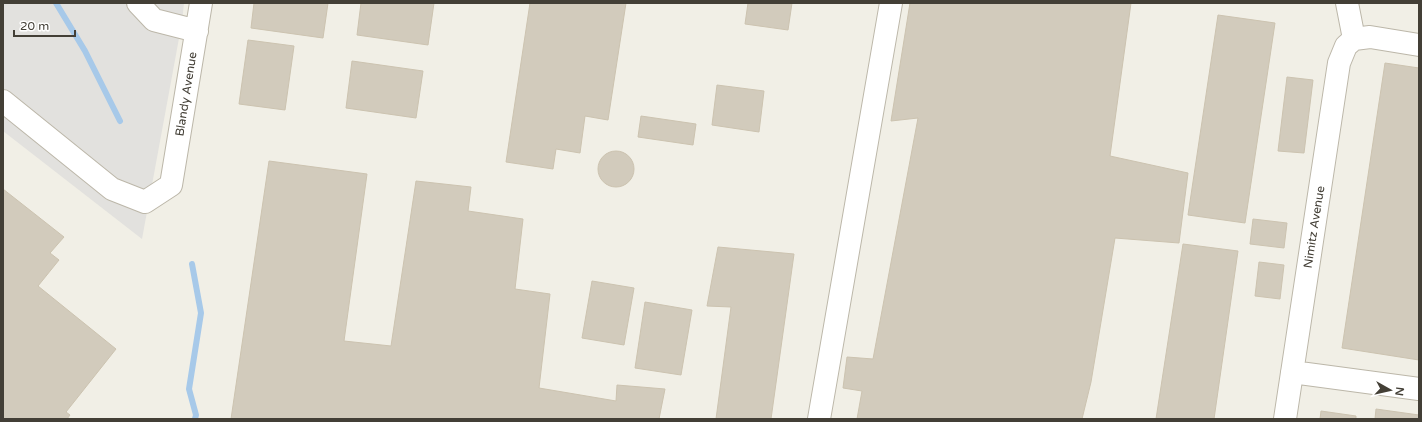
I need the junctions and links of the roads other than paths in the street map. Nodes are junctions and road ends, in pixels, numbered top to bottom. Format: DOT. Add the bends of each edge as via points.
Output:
graph roads {
  1 [pos="138,3"];
  2 [pos="201,3"];
  3 [pos="891,3"];
  4 [pos="1347,3"];
  5 [pos="197,31"];
  6 [pos="1354,39"];
  7 [pos="1419,45"];
  8 [pos="3,101"];
  9 [pos="1292,372"];
  10 [pos="1419,389"];
  11 [pos="820,419"];
  12 [pos="1285,419"];
  1 -- 5 [label="lane" via="154,20"];
  2 -- 5 [label="lane, Blandy Avenue"];
  3 -- 11 [label="lane"];
  4 -- 6 [label="lane"];
  5 -- 8 [label="lane, Blandy Avenue" via="171,185 145,202 112,189"];
  6 -- 7 [label="lane" via="1370,37"];
  6 -- 9 [label="lane, Nimitz Avenue" via="1346,46 1339,63"];
  9 -- 10 [label="lane"];
  9 -- 12 [label="lane, Nimitz Avenue"];
}
